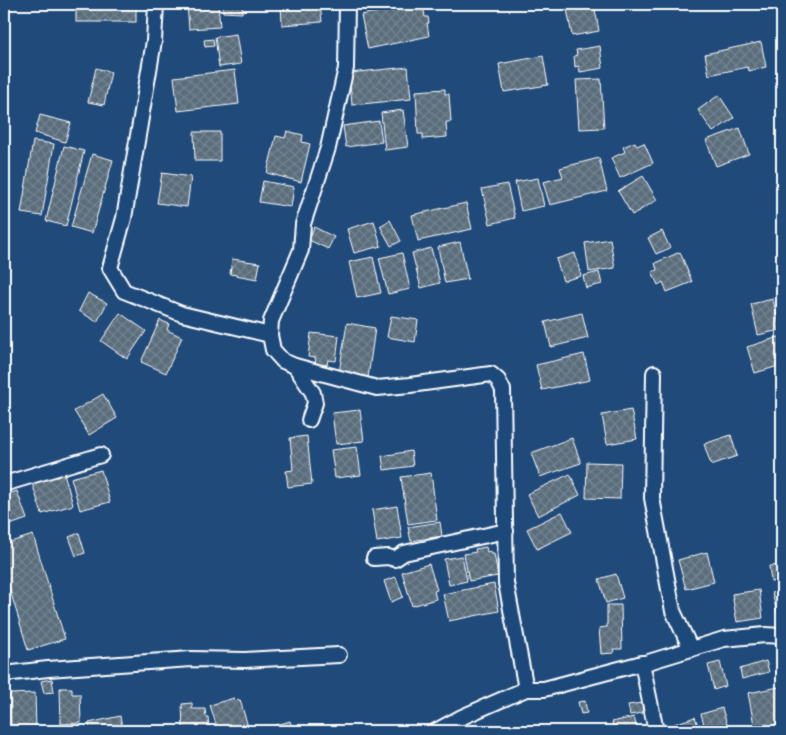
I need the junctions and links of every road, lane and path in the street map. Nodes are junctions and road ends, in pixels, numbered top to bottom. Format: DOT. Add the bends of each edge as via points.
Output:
graph roads {
  1 [pos="156,4"];
  2 [pos="348,4"];
  3 [pos="270,335"];
  4 [pos="295,366"];
  5 [pos="654,373"];
  6 [pos="309,420"];
  7 [pos="100,455"];
  8 [pos="4,484"];
  9 [pos="506,531"];
  10 [pos="374,558"];
  11 [pos="782,636"];
  12 [pos="691,648"];
  13 [pos="339,655"];
  14 [pos="642,663"];
  15 [pos="4,674"];
  16 [pos="526,689"];
  17 [pos="436,731"];
  18 [pos="656,731"];
  1 -- 3 [label="street" via="154,41 126,208 110,268 124,291 182,314"];
  2 -- 3 [label="street" via="346,68 328,148 303,224 301,250 271,321"];
  3 -- 4 [label="street" via="273,350 283,362"];
  4 -- 6 [label="street" via="313,393 315,403"];
  4 -- 9 [label="street" via="377,388 491,374 503,390"];
  5 -- 12 [label="street" via="652,498 673,611"];
  7 -- 8 [label="street"];
  9 -- 10 [label="street" via="404,553 395,559"];
  9 -- 16 [label="street" via="506,583"];
  11 -- 12 [label="street" via="724,639"];
  12 -- 14 [label="street"];
  13 -- 15 [label="street" via="191,659"];
  14 -- 16 [label="street" via="544,689"];
  14 -- 18 [label="street"];
  16 -- 17 [label="street"];
}
